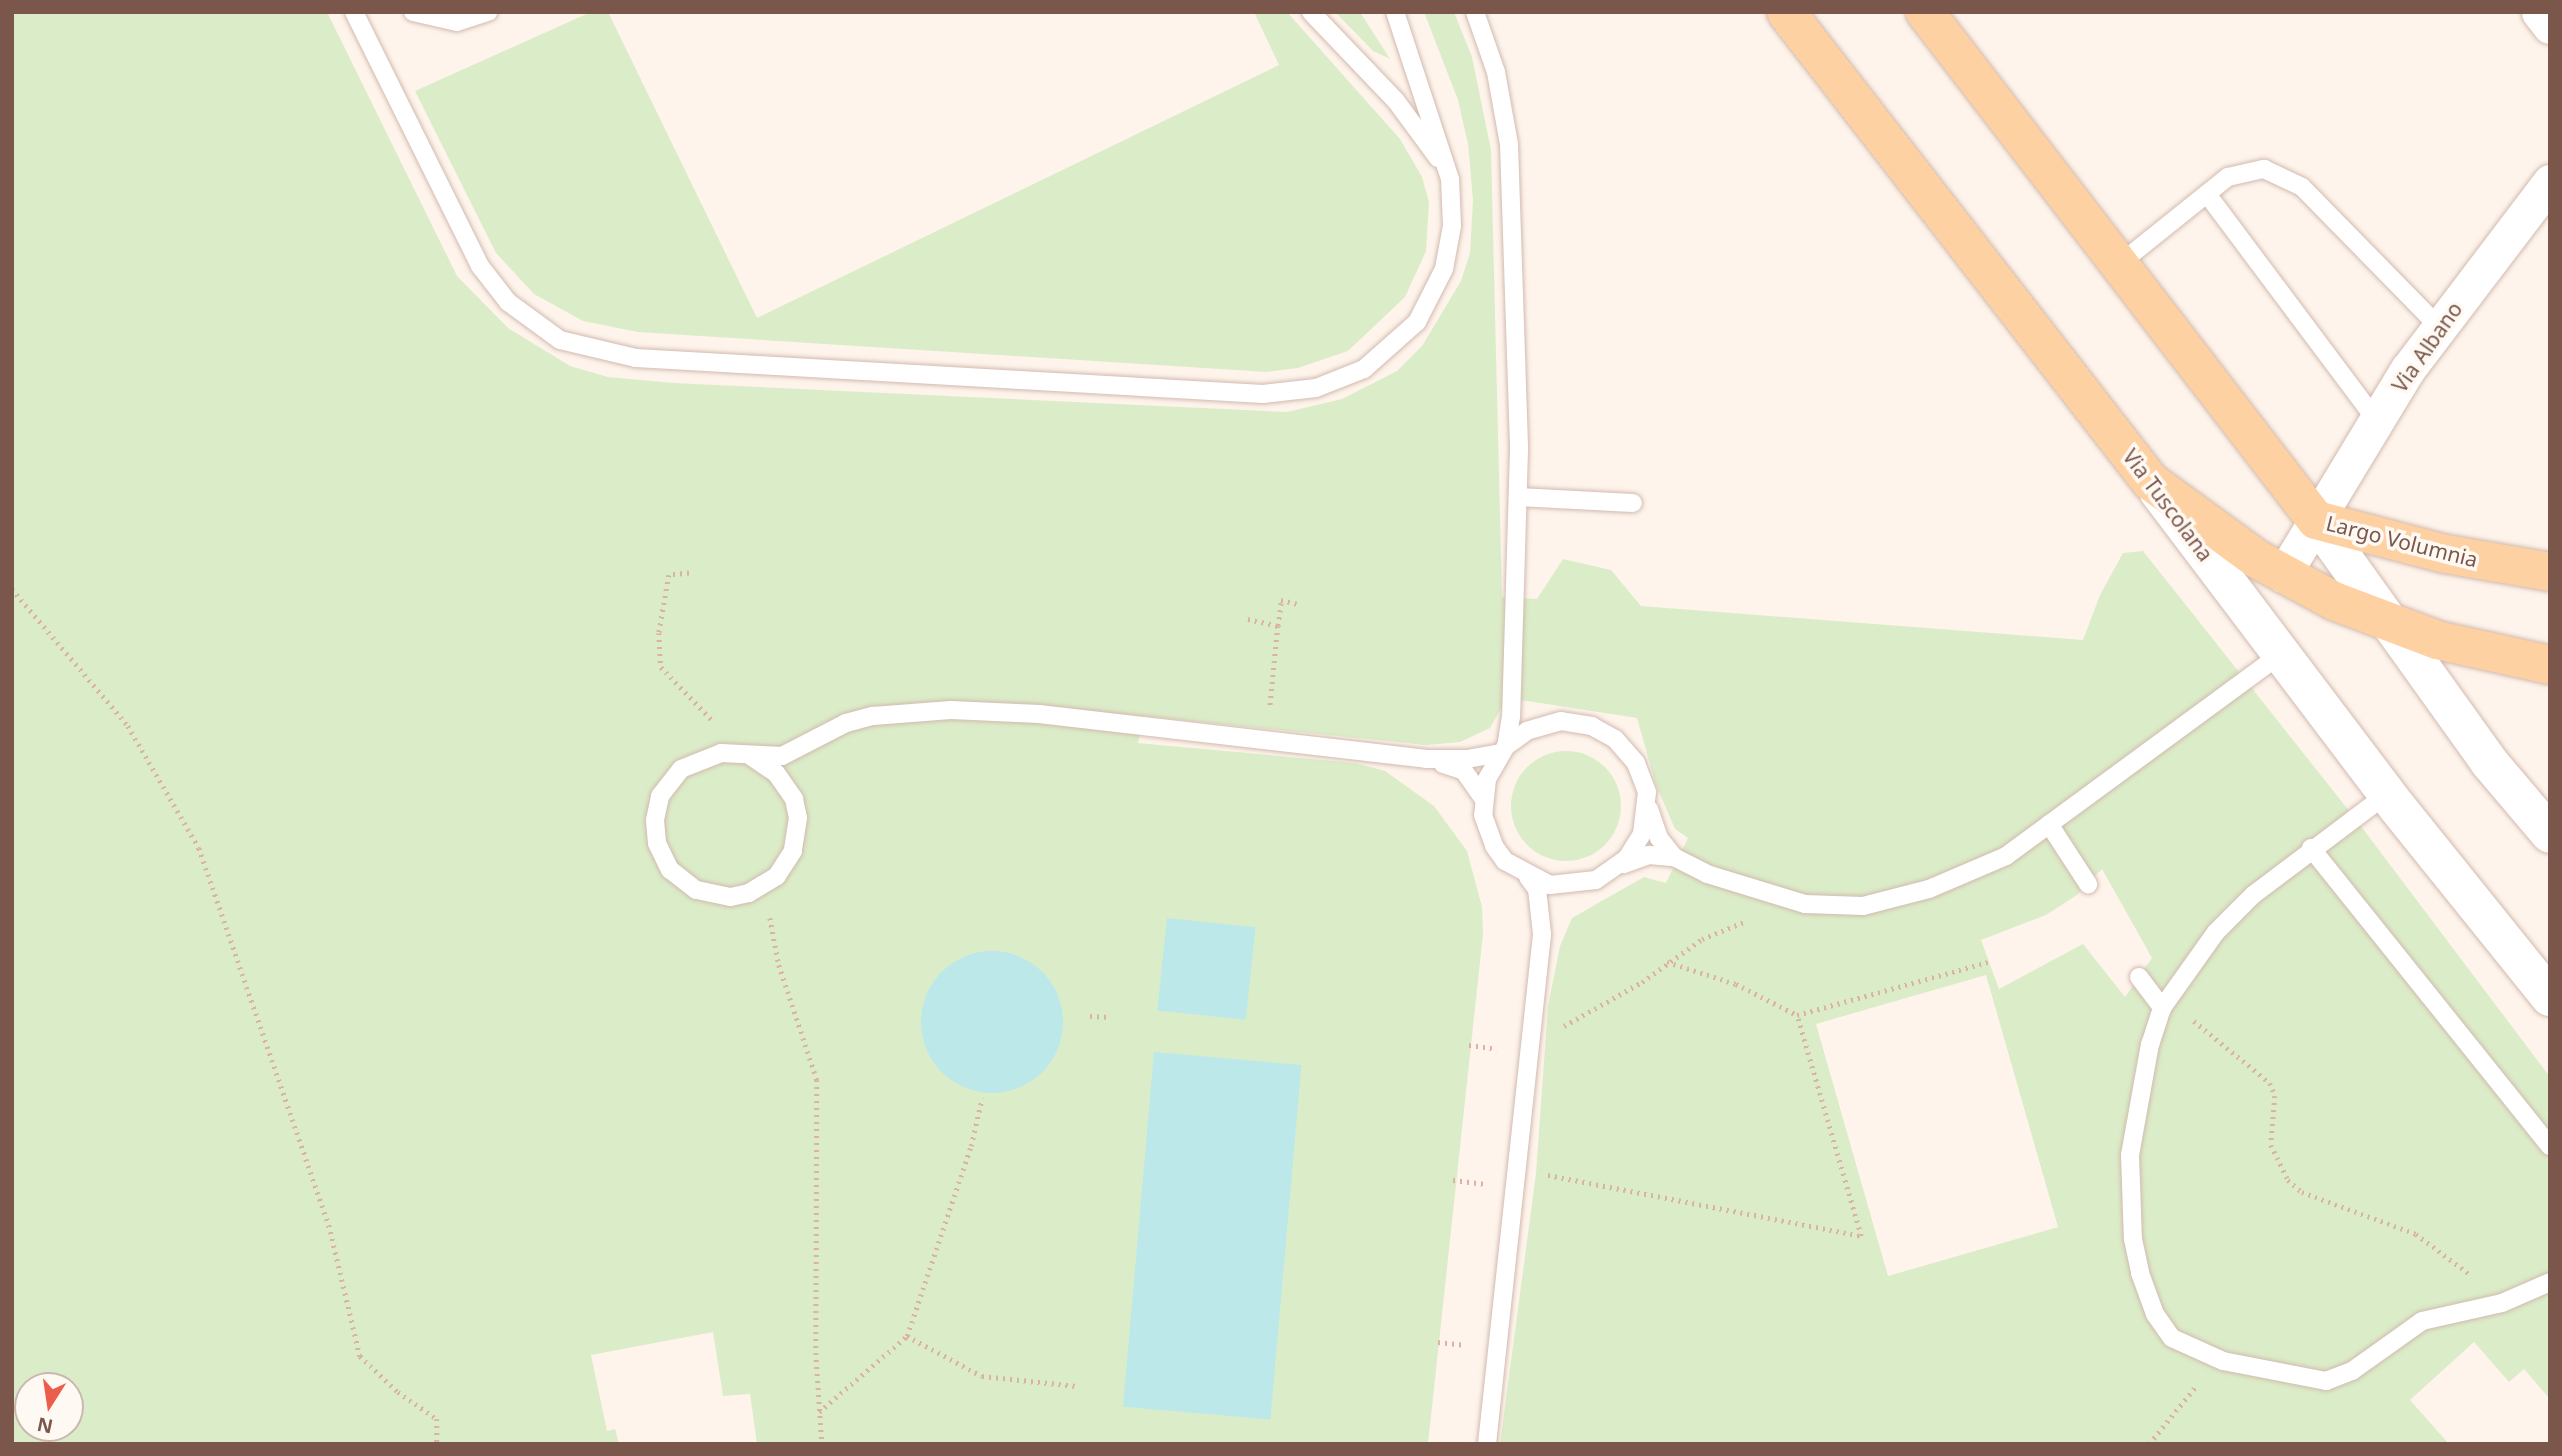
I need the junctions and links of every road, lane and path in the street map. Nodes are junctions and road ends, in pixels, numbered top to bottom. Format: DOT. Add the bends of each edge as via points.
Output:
graph roads {
  1 [pos="354,12"];
  2 [pos="413,12"];
  3 [pos="488,12"];
  4 [pos="1311,12"];
  5 [pos="1395,12"];
  6 [pos="1475,12"];
  7 [pos="1786,12"];
  8 [pos="1925,12"];
  9 [pos="2539,12"];
  10 [pos="2550,26"];
  11 [pos="1450,179"];
  12 [pos="2550,182"];
  13 [pos="2207,194"];
  14 [pos="2118,265"];
  15 [pos="2439,327"];
  16 [pos="2376,421"];
  17 [pos="2150,481"];
  18 [pos="1518,497"];
  19 [pos="1633,503"];
  20 [pos="2316,520"];
  21 [pos="2550,572"];
  22 [pos="689,573"];
  23 [pos="2283,575"];
  24 [pos="12,589"];
  25 [pos="1298,604"];
  26 [pos="1248,619"];
  27 [pos="2388,625"];
  28 [pos="1278,626"];
  29 [pos="2281,654"];
  30 [pos="2550,665"];
  31 [pos="1512,694"];
  32 [pos="1543,725"];
  33 [pos="1267,737"];
  34 [pos="814,738"];
  35 [pos="1503,749"];
  36 [pos="721,753"];
  37 [pos="752,757"];
  38 [pos="1426,759"];
  39 [pos="2387,794"];
  40 [pos="1483,798"];
  41 [pos="794,799"];
  42 [pos="1647,803"];
  43 [pos="2049,824"];
  44 [pos="2550,834"];
  45 [pos="2311,848"];
  46 [pos="1674,857"];
  47 [pos="1617,867"];
  48 [pos="1528,877"];
  49 [pos="2088,884"];
  50 [pos="764,886"];
  51 [pos="1569,886"];
  52 [pos="1805,904"];
  53 [pos="1542,934"];
  54 [pos="1667,962"];
  55 [pos="1988,962"];
  56 [pos="2139,977"];
  57 [pos="2550,997"];
  58 [pos="2165,1004"];
  59 [pos="1090,1016"];
  60 [pos="1797,1016"];
  61 [pos="1110,1017"];
  62 [pos="1529,1036"];
  63 [pos="982,1098"];
  64 [pos="2550,1146"];
  65 [pos="1517,1170"];
  66 [pos="2550,1282"];
  67 [pos="2502,1303"];
  68 [pos="906,1336"];
  69 [pos="2223,1361"];
  70 [pos="1076,1386"];
  71 [pos="819,1412"];
  72 [pos="437,1444"];
  73 [pos="822,1444"];
  74 [pos="1487,1444"];
  75 [pos="2149,1444"];
  1 -- 11 [label="lane" via="495,288 526,318 560,340 636,358 1293,394 1364,369 1417,322 1437,287 1450,248"];
  2 -- 3 [label="lane" via="457,22"];
  4 -- 11 [label="lane" via="1411,120"];
  5 -- 11 [label="lane"];
  6 -- 18 [label="lane" via="1499,84 1509,144"];
  7 -- 17 [label="main road, Via Tuscolana"];
  8 -- 14 [label="main road"];
  9 -- 10 [label="street"];
  12 -- 15 [label="street, Via Albano"];
  13 -- 14 [label="lane"];
  13 -- 15 [label="lane" via="2228,177 2253,169 2291,178"];
  13 -- 16 [label="lane"];
  14 -- 20 [label="main road"];
  15 -- 16 [label="street, Via Albano"];
  16 -- 20 [label="street, Via Albano"];
  17 -- 23 [label="main road"];
  17 -- 29 [label="main road, Via Tuscolana"];
  18 -- 19 [label="lane"];
  18 -- 31 [label="lane"];
  20 -- 21 [label="main road, Largo Volumnia" via="2446,554"];
  20 -- 23 [label="street, Largo Volumnia"];
  20 -- 27 [label="main road"];
  22 -- 36 [label="path" via="669,575 659,633 661,667 713,719"];
  23 -- 27 [label="main road"];
  24 -- 72 [label="path" via="128,726 199,848 329,1225 360,1356 398,1392 437,1419"];
  25 -- 28 [label="path" via="1281,600"];
  26 -- 28 [label="path"];
  27 -- 30 [label="main road"];
  27 -- 44 [label="main road"];
  28 -- 33 [label="path"];
  29 -- 39 [label="main road, Via Tuscolana"];
  29 -- 43 [label="lane"];
  31 -- 32 [label="lane" via="1519,712"];
  31 -- 35 [label="lane"];
  32 -- 35 [label="lane"];
  32 -- 42 [label="lane" via="1579,723 1615,739 1636,763"];
  33 -- 34 [label="lane" via="1039,714 951,710 873,716"];
  33 -- 38 [label="lane"];
  34 -- 37 [label="lane" via="782,756"];
  34 -- 41 [label="lane" via="792,772"];
  35 -- 38 [label="lane" via="1466,759"];
  35 -- 40 [label="lane"];
  36 -- 37 [label="lane"];
  36 -- 50 [label="lane" via="693,762 668,783 655,820 657,843 670,870 696,890 730,897"];
  37 -- 41 [label="lane" via="776,773"];
  38 -- 40 [label="lane" via="1464,772"];
  39 -- 45 [label="lane"];
  39 -- 57 [label="main road, Via Tuscolana"];
  40 -- 48 [label="lane" via="1494,846 1505,861"];
  41 -- 50 [label="lane" via="798,836 793,851"];
  42 -- 46 [label="lane" via="1659,838"];
  42 -- 47 [label="lane" via="1642,834"];
  43 -- 49 [label="lane"];
  43 -- 52 [label="lane" via="2006,856 1929,888 1863,906"];
  45 -- 58 [label="lane" via="2216,932"];
  45 -- 64 [label="lane"];
  46 -- 47 [label="lane" via="1649,855"];
  46 -- 52 [label="lane" via="1753,891"];
  47 -- 51 [label="lane" via="1596,880"];
  48 -- 51 [label="lane"];
  48 -- 53 [label="lane" via="1537,889"];
  50 -- 71 [label="path" via="779,965 817,1080 814,1239"];
  51 -- 53 [label="lane" via="1553,903"];
  52 -- 54 [label="path" via="1702,939"];
  53 -- 62 [label="lane"];
  54 -- 60 [label="path" via="1736,984"];
  54 -- 62 [label="path" via="1592,1012"];
  55 -- 60 [label="path"];
  56 -- 58 [label="lane"];
  58 -- 67 [label="path" via="2270,1083 2274,1096 2271,1146 2288,1180 2302,1192 2416,1234"];
  58 -- 69 [label="lane" via="2147,1055 2130,1155 2133,1239 2155,1314 2172,1338"];
  59 -- 61 [label="path"];
  60 -- 65 [label="path" via="1861,1236"];
  62 -- 65 [label="lane"];
  63 -- 68 [label="path" via="971,1146"];
  65 -- 74 [label="lane"];
  66 -- 67 [label="lane"];
  67 -- 69 [label="lane" via="2422,1321 2352,1371 2326,1381"];
  68 -- 70 [label="path" via="982,1376"];
  68 -- 71 [label="path"];
  69 -- 75 [label="path" via="2197,1384"];
  71 -- 73 [label="path"];
}
